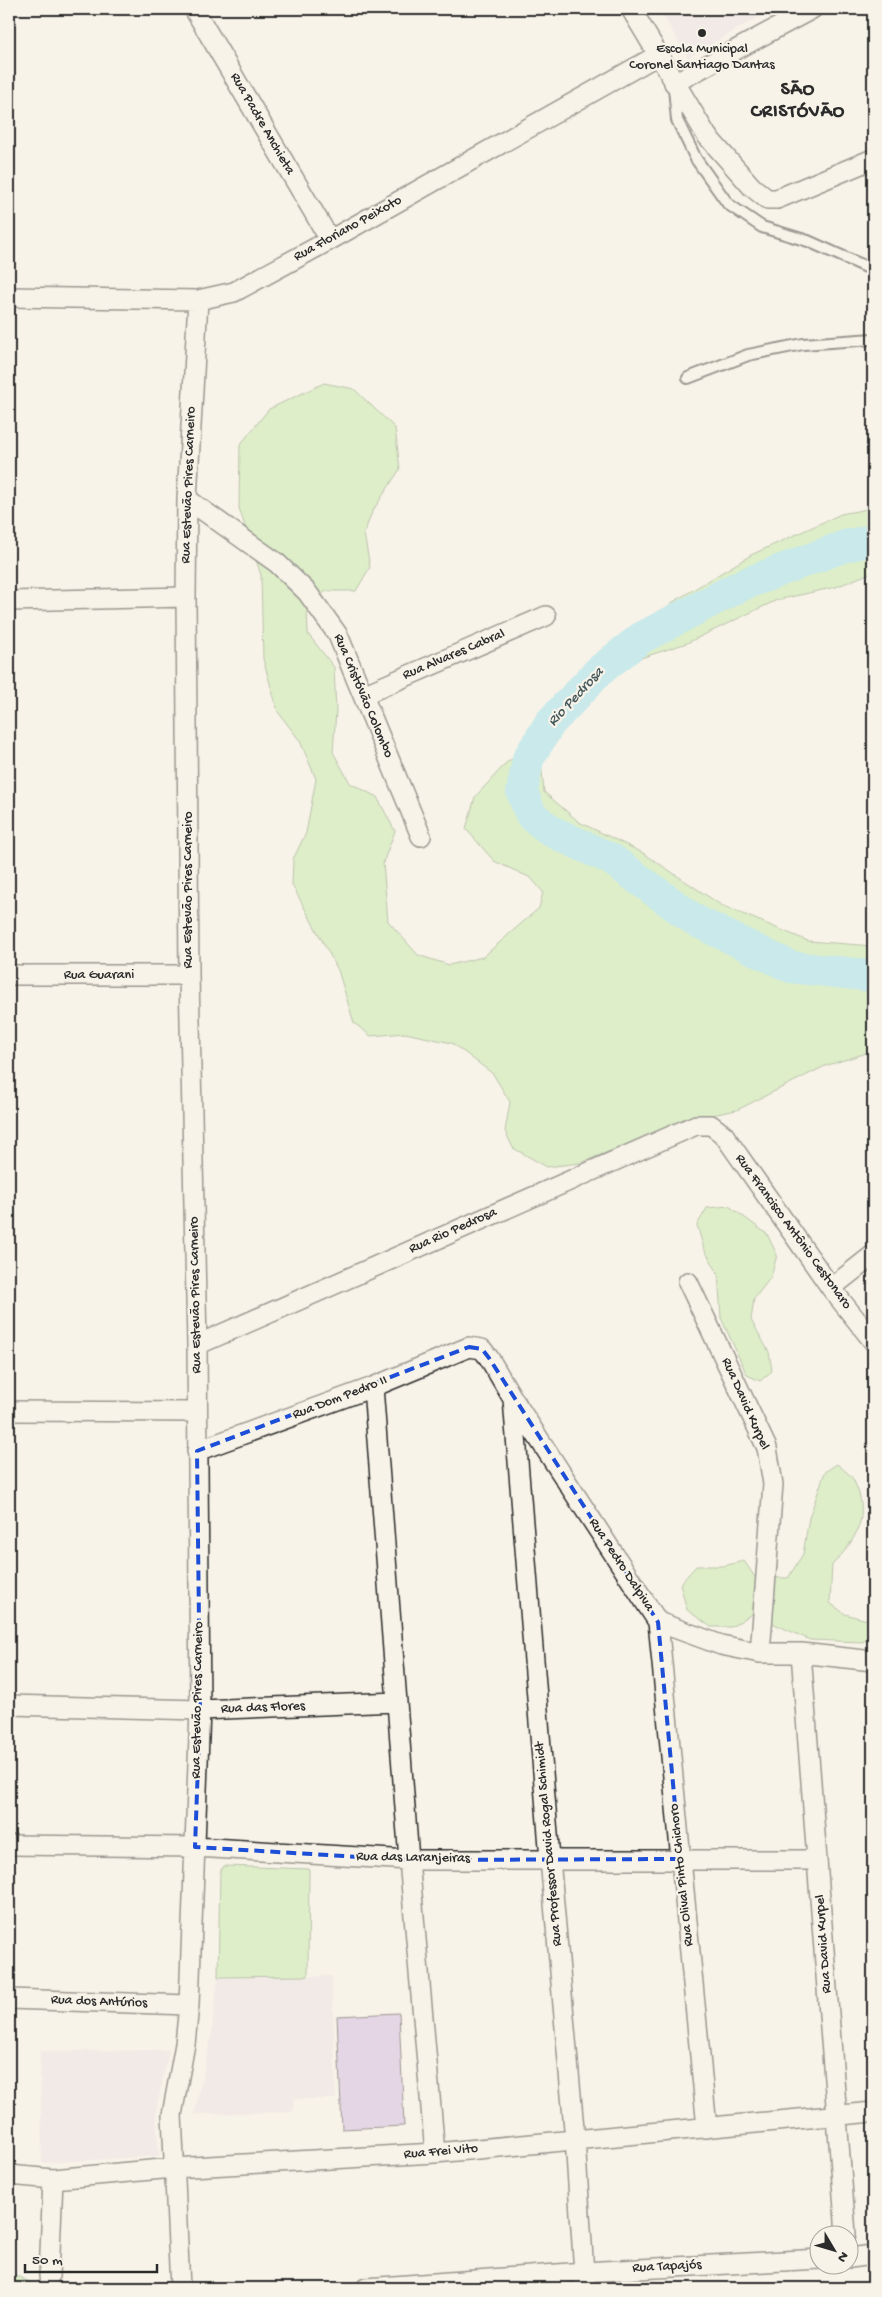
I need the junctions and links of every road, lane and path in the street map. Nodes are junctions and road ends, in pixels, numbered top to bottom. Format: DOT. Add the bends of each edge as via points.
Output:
graph roads {
  1 [pos="194,9"];
  2 [pos="631,9"];
  3 [pos="812,9"];
  4 [pos="658,55"];
  5 [pos="674,83"];
  6 [pos="873,159"];
  7 [pos="330,240"];
  8 [pos="873,270"];
  9 [pos="9,296"];
  10 [pos="198,300"];
  11 [pos="873,339"];
  12 [pos="688,378"];
  13 [pos="187,499"];
  14 [pos="186,597"];
  15 [pos="9,601"];
  16 [pos="546,616"];
  17 [pos="363,695"];
  18 [pos="421,836"];
  19 [pos="9,975"];
  20 [pos="189,975"];
  21 [pos="711,1124"];
  22 [pos="873,1254"];
  23 [pos="688,1282"];
  24 [pos="831,1288"];
  25 [pos="873,1341"];
  26 [pos="197,1345"];
  27 [pos="482,1349"];
  28 [pos="373,1386"];
  29 [pos="514,1399"];
  30 [pos="9,1411"];
  31 [pos="197,1412"];
  32 [pos="197,1451"];
  33 [pos="658,1622"];
  34 [pos="760,1653"];
  35 [pos="801,1653"];
  36 [pos="873,1661"];
  37 [pos="397,1702"];
  38 [pos="9,1705"];
  39 [pos="200,1710"];
  40 [pos="9,1845"];
  41 [pos="195,1847"];
  42 [pos="680,1858"];
  43 [pos="550,1859"];
  44 [pos="409,1860"];
  45 [pos="817,1860"];
  46 [pos="9,1999"];
  47 [pos="189,2006"];
  48 [pos="873,2112"];
  49 [pos="837,2116"];
  50 [pos="707,2128"];
  51 [pos="575,2140"];
  52 [pos="435,2153"];
  53 [pos="173,2168"];
  54 [pos="9,2175"];
  55 [pos="53,2178"];
  56 [pos="845,2224"];
  57 [pos="873,2255"];
  58 [pos="860,2257"];
  59 [pos="810,2260"];
  60 [pos="49,2277"];
  61 [pos="585,2280"];
  62 [pos="438,2285"];
  63 [pos="180,2288"];
  64 [pos="366,2288"];
  1 -- 7 [label="street, Rua Padre Anchieta"];
  2 -- 4 [label="street"];
  3 -- 5 [label="street"];
  4 -- 5 [label="street"];
  4 -- 7 [label="street, Rua Floriano Peixoto"];
  5 -- 6 [label="street" via="707,136 766,199 777,199"];
  5 -- 8 [label="lane" via="677,120 696,159 728,204 762,226 808,241"];
  7 -- 10 [label="street, Rua Floriano Peixoto" via="234,292"];
  9 -- 10 [label="street, Rua Floriano Peixoto"];
  10 -- 13 [label="street, Rua Estevão Pires Carneiro"];
  11 -- 12 [label="lane" via="803,344 748,355"];
  13 -- 14 [label="street, Rua Estevão Pires Carneiro"];
  13 -- 17 [label="street, Rua Cristóvão Colombo" via="277,563 307,592 338,635"];
  14 -- 15 [label="street"];
  14 -- 20 [label="street, Rua Estevão Pires Carneiro"];
  16 -- 17 [label="street, Rua Alvares Cabral"];
  17 -- 18 [label="street, Rua Cristóvão Colombo"];
  19 -- 20 [label="street, Rua Guarani"];
  20 -- 26 [label="street, Rua Estevão Pires Carneiro"];
  21 -- 24 [label="street, Rua Francisco Antônio Cestonaro" via="724,1135"];
  21 -- 26 [label="street, Rua Rio Pedrosa" via="696,1125"];
  22 -- 24 [label="street"];
  23 -- 34 [label="street, Rua David Kurpel" via="768,1457 773,1484"];
  24 -- 25 [label="street, Rua Francisco Antônio Cestonaro"];
  26 -- 31 [label="street, Rua Estevão Pires Carneiro"];
  27 -- 28 [label="street, Rua Dom Pedro II" via="469,1347"];
  27 -- 29 [label="street, Rua Pedro Dalpiva"];
  28 -- 32 [label="street, Rua Dom Pedro II"];
  28 -- 37 [label="street"];
  29 -- 33 [label="street, Rua Pedro Dalpiva"];
  29 -- 43 [label="street, Rua Professor David Rogal Schimidt"];
  30 -- 31 [label="street"];
  31 -- 32 [label="street, Rua Estevão Pires Carneiro"];
  32 -- 39 [label="street, Rua Estevão Pires Carneiro"];
  33 -- 34 [label="street, Rua Pedro Dalpiva" via="720,1646"];
  33 -- 42 [label="street, Rua Olival Pinto Chichoro"];
  34 -- 35 [label="street, Rua Pedro Dalpiva"];
  35 -- 36 [label="street, Rua Pedro Dalpiva"];
  35 -- 45 [label="street, Rua David Kurpel"];
  37 -- 39 [label="street, Rua das Flores"];
  37 -- 44 [label="street"];
  38 -- 39 [label="street, Rua das Flores"];
  39 -- 41 [label="street, Rua Estevão Pires Carneiro"];
  40 -- 41 [label="street, Rua das Laranjeiras"];
  41 -- 44 [label="street, Rua das Laranjeiras"];
  41 -- 47 [label="street, Rua Estevão Pires Carneiro"];
  42 -- 43 [label="street, Rua das Laranjeiras"];
  42 -- 45 [label="street, Rua das Laranjeiras"];
  42 -- 50 [label="street, Rua Olival Pinto Chichoro"];
  43 -- 44 [label="street, Rua das Laranjeiras"];
  43 -- 51 [label="street, Rua Professor David Rogal Schimidt"];
  44 -- 52 [label="street"];
  45 -- 49 [label="street, Rua David Kurpel"];
  46 -- 47 [label="street, Rua dos Antúrios"];
  47 -- 53 [label="street, Rua Estevão Pires Carneiro" via="172,2115"];
  48 -- 49 [label="street, Rua Frei Vito"];
  49 -- 50 [label="street, Rua Frei Vito"];
  49 -- 56 [label="street, Rua David Kurpel"];
  50 -- 51 [label="street, Rua Frei Vito"];
  51 -- 52 [label="street, Rua Frei Vito"];
  51 -- 61 [label="street, Rua Professor David Rogal Schimidt"];
  52 -- 53 [label="street, Rua Frei Vito"];
  53 -- 55 [label="street, Rua Frei Vito"];
  53 -- 63 [label="street, Rua Estevão Pires Carneiro"];
  54 -- 55 [label="street, Rua Frei Vito"];
  55 -- 60 [label="street"];
  57 -- 58 [label="street"];
  59 -- 61 [label="street, Rua Tapajós"];
  61 -- 62 [label="street, Rua Tapajós"];
  62 -- 64 [label="street, Rua Tapajós"];
}
